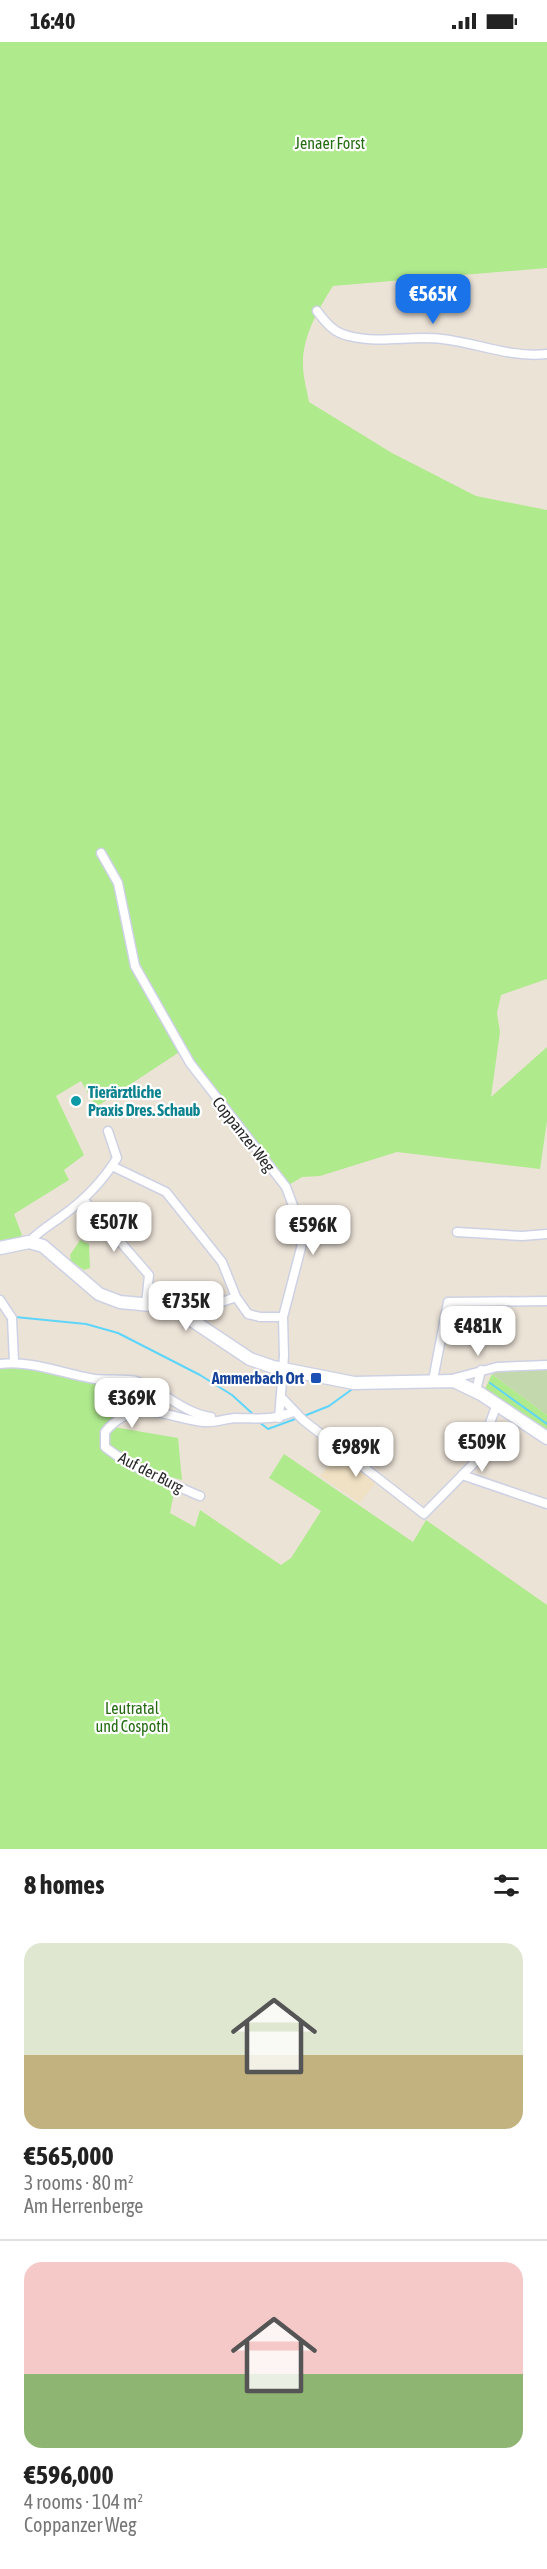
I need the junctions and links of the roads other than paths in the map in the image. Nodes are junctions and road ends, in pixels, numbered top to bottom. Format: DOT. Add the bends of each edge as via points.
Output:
graph roads {
  1 [pos="317,311"];
  2 [pos="547,354"];
  3 [pos="101,853"];
  4 [pos="108,1131"];
  5 [pos="112,1166"];
  6 [pos="83,1199"];
  7 [pos="458,1232"];
  8 [pos="547,1234"];
  9 [pos="29,1242"];
  10 [pos="0,1248"];
  11 [pos="236,1297"];
  12 [pos="0,1300"];
  13 [pos="547,1301"];
  14 [pos="146,1305"];
  15 [pos="283,1317"];
  16 [pos="196,1321"];
  17 [pos="14,1362"];
  18 [pos="0,1364"];
  19 [pos="547,1365"];
  20 [pos="282,1367"];
  21 [pos="481,1370"];
  22 [pos="433,1380"];
  23 [pos="448,1380"];
  24 [pos="476,1391"];
  25 [pos="282,1398"];
  26 [pos="496,1404"];
  27 [pos="298,1416"];
  28 [pos="279,1418"];
  29 [pos="227,1419"];
  30 [pos="547,1438"];
  31 [pos="462,1475"];
  32 [pos="200,1496"];
  33 [pos="547,1504"];
  1 -- 2 [label="street" via="331,328 347,336 441,339 521,355"];
  3 -- 15 [label="street, Coppanzer Weg" via="118,883 135,966 190,1063 290,1194 302,1244"];
  4 -- 5 [label="street" via="117,1158"];
  5 -- 6 [label="street"];
  5 -- 11 [label="street" via="166,1192 222,1262"];
  6 -- 9 [label="street"];
  6 -- 14 [label="street" via="149,1275"];
  7 -- 8 [label="street"];
  9 -- 10 [label="main road"];
  9 -- 14 [label="main road" via="43,1246 99,1293 120,1302"];
  11 -- 15 [label="street" via="248,1314"];
  11 -- 16 [label="street" via="219,1303"];
  12 -- 17 [label="street" via="12,1318"];
  13 -- 22 [label="street" via="448,1302"];
  14 -- 16 [label="main road" via="172,1307"];
  15 -- 20 [label="street, Coppanzer Weg"];
  16 -- 20 [label="main road" via="250,1359"];
  17 -- 18 [label="street"];
  17 -- 29 [label="street" via="117,1382 135,1381 183,1408"];
  19 -- 21 [label="street"];
  20 -- 22 [label="main road" via="354,1383"];
  20 -- 25 [label="street, Coppanzer Weg"];
  21 -- 23 [label="street"];
  21 -- 24 [label="street"];
  22 -- 23 [label="main road"];
  23 -- 24 [label="main road"];
  24 -- 26 [label="main road"];
  25 -- 27 [label="street"];
  25 -- 28 [label="street"];
  26 -- 30 [label="main road"];
  26 -- 31 [label="street" via="476,1461"];
  27 -- 28 [label="street"];
  27 -- 31 [label="street" via="424,1514"];
  28 -- 29 [label="street, Auf der Burg"];
  29 -- 32 [label="street, Auf der Burg" via="204,1422 167,1412 144,1411 118,1421 105,1432 105,1447 113,1453"];
  31 -- 33 [label="street"];
}
